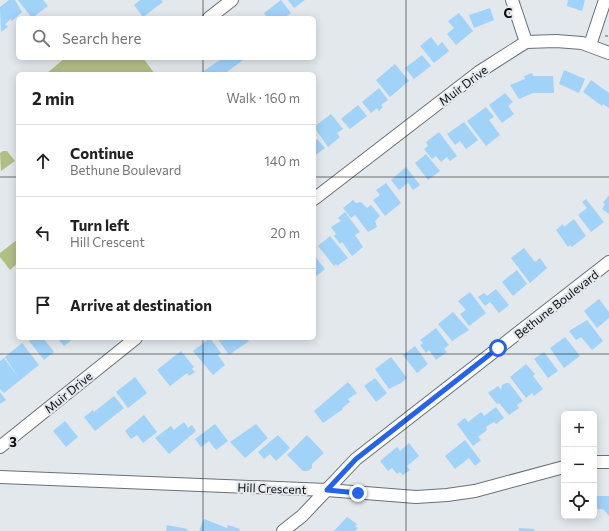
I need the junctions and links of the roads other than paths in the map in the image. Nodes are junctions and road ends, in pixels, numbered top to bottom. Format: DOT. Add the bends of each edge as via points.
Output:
graph roads {
  1 [pos="232,0"];
  2 [pos="512,0"];
  3 [pos="605,0"];
  4 [pos="212,16"];
  5 [pos="526,42"];
  6 [pos="590,45"];
  7 [pos="609,53"];
  8 [pos="316,197"];
  9 [pos="609,262"];
  10 [pos="134,340"];
  11 [pos="0,447"];
  12 [pos="597,462"];
  13 [pos="609,462"];
  14 [pos="561,468"];
  15 [pos="0,477"];
  16 [pos="327,490"];
  17 [pos="283,531"];
  1 -- 4 [label="street"];
  2 -- 5 [label="street"];
  3 -- 6 [label="street"];
  5 -- 6 [label="street" via="556,41"];
  5 -- 8 [label="street, Muir Drive" via="479,72"];
  6 -- 7 [label="street"];
  9 -- 16 [label="street, Bethune Boulevard" via="356,459"];
  10 -- 11 [label="street, Muir Drive"];
  12 -- 13 [label="street"];
  14 -- 16 [label="street, Hill Crescent" via="498,485 447,495 416,497"];
  15 -- 16 [label="street, Hill Crescent"];
  16 -- 17 [label="street, Bethune Boulevard"];
}
